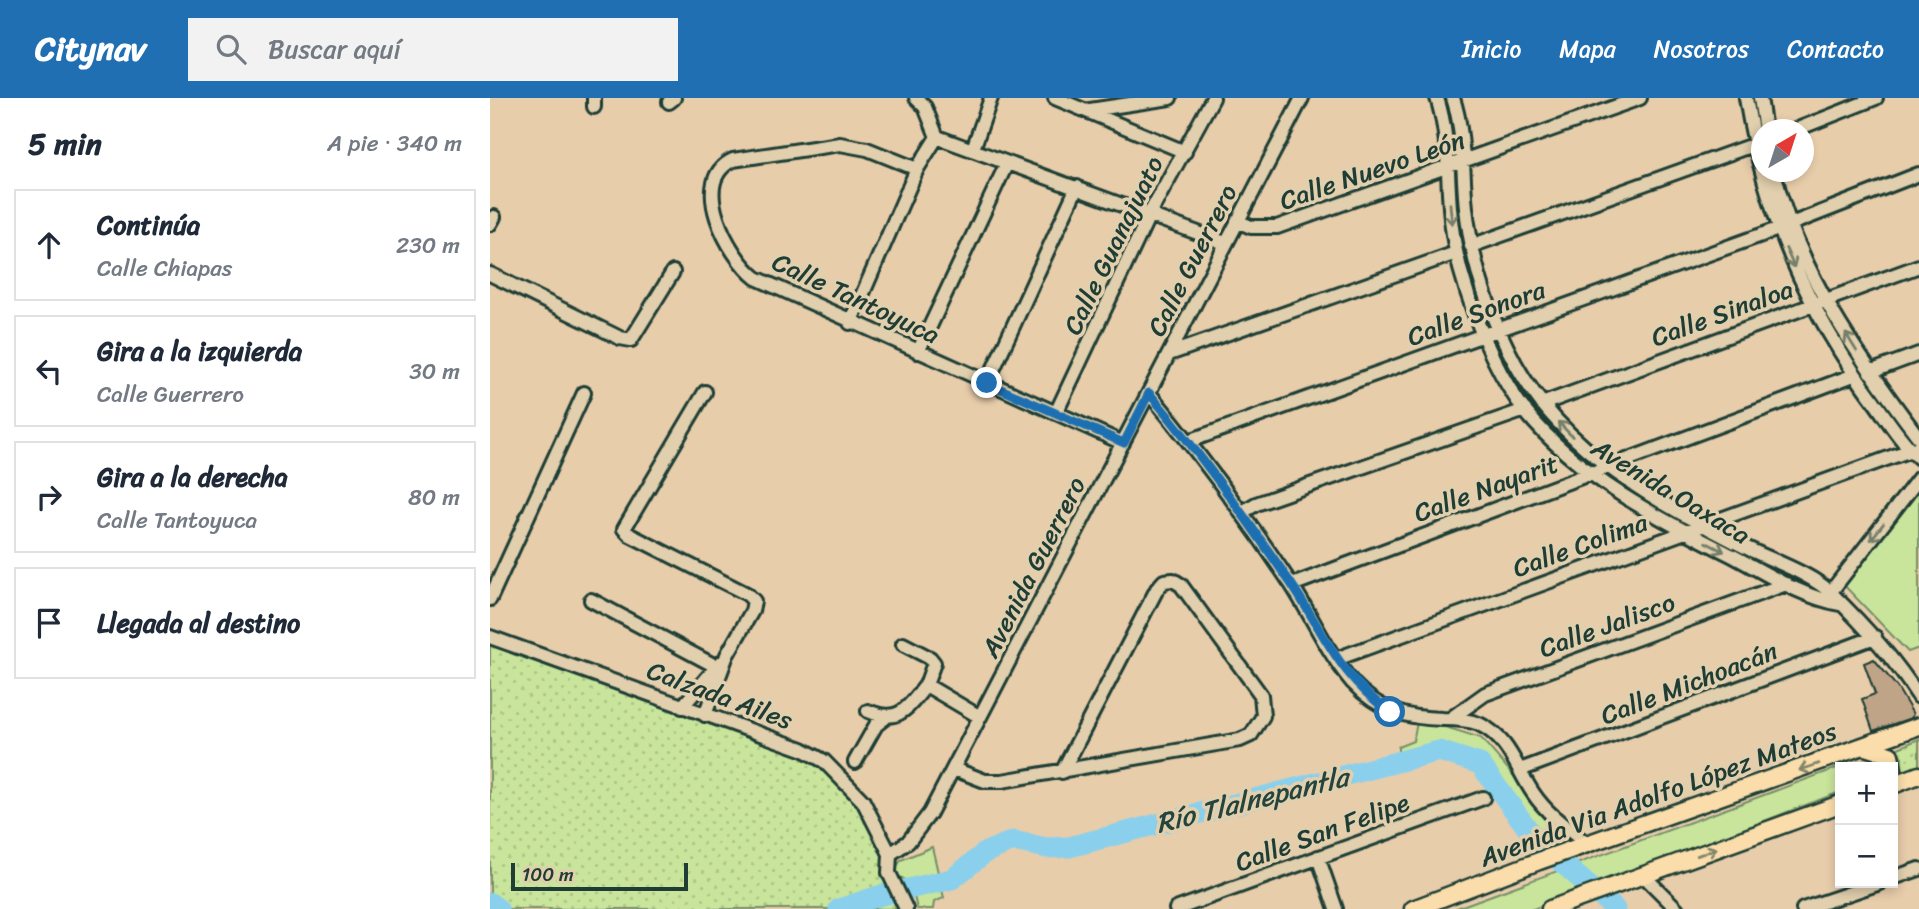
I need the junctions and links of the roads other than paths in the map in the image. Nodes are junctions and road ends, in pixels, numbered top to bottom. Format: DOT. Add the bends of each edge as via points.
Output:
graph roads {
  1 [pos="916,98"];
  2 [pos="991,98"];
  3 [pos="1055,98"];
  4 [pos="1170,98"];
  5 [pos="1213,98"];
  6 [pos="1302,98"];
  7 [pos="1437,98"];
  8 [pos="1453,98"];
  9 [pos="1640,98"];
  10 [pos="1746,98"];
  11 [pos="1760,98"];
  12 [pos="1876,98"];
  13 [pos="1089,110"];
  14 [pos="1752,119"];
  15 [pos="1763,119"];
  16 [pos="1814,122"];
  17 [pos="937,137"];
  18 [pos="1751,146"];
  19 [pos="973,149"];
  20 [pos="1185,152"];
  21 [pos="1465,162"];
  22 [pos="1007,163"];
  23 [pos="1450,167"];
  24 [pos="917,169"];
  25 [pos="1919,174"];
  26 [pos="1767,182"];
  27 [pos="1777,182"];
  28 [pos="1077,187"];
  29 [pos="1150,213"];
  30 [pos="1237,221"];
  31 [pos="1791,224"];
  32 [pos="1778,229"];
  33 [pos="1225,243"];
  34 [pos="1471,246"];
  35 [pos="1457,253"];
  36 [pos="1919,266"];
  37 [pos="673,272"];
  38 [pos="490,274"];
  39 [pos="1819,302"];
  40 [pos="850,323"];
  41 [pos="1497,329"];
  42 [pos="1483,334"];
  43 [pos="918,352"];
  44 [pos="1169,354"];
  45 [pos="1919,354"];
  46 [pos="1870,372"];
  47 [pos="1854,375"];
  48 [pos="987,383"];
  49 [pos="705,392"];
  50 [pos="584,393"];
  51 [pos="1149,393"];
  52 [pos="1542,404"];
  53 [pos="1525,410"];
  54 [pos="1056,413"];
  55 [pos="1919,438"];
  56 [pos="1189,441"];
  57 [pos="1124,443"];
  58 [pos="1916,452"];
  59 [pos="1607,468"];
  60 [pos="1591,473"];
  61 [pos="1919,478"];
  62 [pos="1241,513"];
  63 [pos="1702,525"];
  64 [pos="1685,532"];
  65 [pos="1786,583"];
  66 [pos="1292,585"];
  67 [pos="1827,596"];
  68 [pos="490,599"];
  69 [pos="591,600"];
  70 [pos="490,637"];
  71 [pos="1875,637"];
  72 [pos="903,644"];
  73 [pos="1336,659"];
  74 [pos="719,668"];
  75 [pos="926,685"];
  76 [pos="1919,697"];
  77 [pos="682,707"];
  78 [pos="868,711"];
  79 [pos="705,715"];
  80 [pos="982,715"];
  81 [pos="885,718"];
  82 [pos="1450,719"];
  83 [pos="1919,726"];
  84 [pos="1865,747"];
  85 [pos="855,762"];
  86 [pos="1892,762"];
  87 [pos="954,769"];
  88 [pos="1520,770"];
  89 [pos="1062,772"];
  90 [pos="1919,775"];
  91 [pos="1898,783"];
  92 [pos="1483,797"];
  93 [pos="1835,806"];
  94 [pos="1587,844"];
  95 [pos="890,854"];
  96 [pos="1318,857"];
  97 [pos="1919,869"];
  98 [pos="1643,876"];
  99 [pos="1898,876"];
  100 [pos="1865,888"];
  101 [pos="904,907"];
  102 [pos="1555,907"];
  103 [pos="1176,909"];
  104 [pos="1336,909"];
  105 [pos="1413,909"];
  106 [pos="1677,909"];
  107 [pos="1803,909"];
  1 -- 17 [label="street" via="925,107"];
  2 -- 19 [label="street"];
  3 -- 13 [label="street"];
  4 -- 13 [label="street"];
  5 -- 20 [label="street, Calle Guanajuato"];
  6 -- 30 [label="street, Calle Guerrero"];
  7 -- 23 [label="street, Avenida Oaxaca" via="1446,126"];
  8 -- 21 [label="street, Avenida Oaxaca"];
  9 -- 21 [label="street, Calle Nuevo León"];
  10 -- 14 [label="street"];
  11 -- 15 [label="street"];
  12 -- 16 [label="street"];
  13 -- 20 [label="street"];
  17 -- 19 [label="street"];
  17 -- 24 [label="street"];
  18 -- 34 [label="street"];
  19 -- 22 [label="street"];
  20 -- 29 [label="street, Calle Guanajuato"];
  21 -- 23 [label="street, Calle Nuevo León"];
  21 -- 34 [label="street, Avenida Oaxaca"];
  22 -- 28 [label="street"];
  22 -- 43 [label="street"];
  23 -- 30 [label="street, Calle Nuevo León" via="1277,227 1251,227"];
  23 -- 35 [label="street, Avenida Oaxaca, one-way"];
  24 -- 40 [label="street"];
  24 -- 40 [label="street, Calle Tantoyuca" via="867,149 840,144 733,160 715,174 714,209 748,272"];
  25 -- 31 [label="street"];
  26 -- 32 [label="street"];
  27 -- 31 [label="street"];
  28 -- 29 [label="street"];
  28 -- 48 [label="street"];
  29 -- 33 [label="street"];
  29 -- 54 [label="street, Calle Guanajuato"];
  30 -- 33 [label="street, Calle Guerrero"];
  31 -- 39 [label="street"];
  32 -- 39 [label="street, one-way"];
  32 -- 41 [label="street, Calle Sonora"];
  33 -- 44 [label="street, Calle Guerrero"];
  34 -- 41 [label="street, Avenida Oaxaca"];
  35 -- 42 [label="street, Avenida Oaxaca"];
  35 -- 44 [label="street"];
  36 -- 39 [label="street, Calle Sinaloa"];
  37 -- 38 [label="street" via="631,340"];
  46 -- 39 [label="street, one-way"];
  39 -- 47 [label="street"];
  39 -- 52 [label="street, Calle Sinaloa"];
  40 -- 43 [label="street, Calle Tantoyuca"];
  41 -- 42 [label="street, Calle Sonora"];
  41 -- 52 [label="street, Avenida Oaxaca"];
  42 -- 53 [label="street, Avenida Oaxaca"];
  42 -- 56 [label="street, Calle Sonora"];
  43 -- 48 [label="street, Calle Tantoyuca"];
  44 -- 51 [label="street, Calle Guerrero"];
  45 -- 46 [label="street"];
  46 -- 55 [label="street"];
  47 -- 58 [label="street"];
  47 -- 59 [label="street, Calle Nayarit"];
  48 -- 54 [label="street, Calle Tantoyuca"];
  49 -- 74 [label="street" via="624,529 754,601"];
  50 -- 68 [label="street"];
  51 -- 56 [label="street"];
  51 -- 57 [label="street, Calle Guerrero"];
  59 -- 52 [label="street, Avenida Oaxaca, one-way"];
  53 -- 60 [label="street, Avenida Oaxaca"];
  53 -- 62 [label="street"];
  54 -- 57 [label="street, Calle Tantoyuca"];
  56 -- 62 [label="street"];
  57 -- 80 [label="street, Avenida Guerrero"];
  58 -- 63 [label="street, Calle Colima"];
  59 -- 60 [label="street, Calle Nayarit"];
  59 -- 63 [label="street, Avenida Oaxaca"];
  60 -- 64 [label="street, Avenida Oaxaca"];
  60 -- 66 [label="street, Calle Nayarit"];
  61 -- 67 [label="street, one-way"];
  62 -- 66 [label="street"];
  63 -- 64 [label="street, Calle Colima"];
  63 -- 67 [label="street, Avenida Oaxaca"];
  64 -- 65 [label="street, Avenida Oaxaca, one-way"];
  64 -- 73 [label="street, Calle Colima"];
  65 -- 67 [label="street, Avenida Oaxaca"];
  65 -- 82 [label="street, Calle Jalisco" via="1485,694"];
  66 -- 73 [label="street"];
  67 -- 71 [label="street, Avenida Oaxaca"];
  69 -- 74 [label="street"];
  70 -- 77 [label="street, Calzada Ailes"];
  71 -- 76 [label="street, Avenida Oaxaca"];
  71 -- 88 [label="street, Calle Michoacán"];
  72 -- 75 [label="street" via="934,663"];
  73 -- 82 [label="street" via="1353,682 1390,712"];
  74 -- 77 [label="street"];
  74 -- 79 [label="street"];
  75 -- 80 [label="street"];
  75 -- 81 [label="street" via="907,707"];
  77 -- 79 [label="street, Calzada Ailes"];
  78 -- 81 [label="street"];
  79 -- 95 [label="street, Calzada Ailes" via="824,761 863,801"];
  80 -- 87 [label="street, Avenida Guerrero"];
  81 -- 85 [label="street"];
  82 -- 88 [label="street" via="1475,722 1493,732"];
  83 -- 84 [label="main road, Avenida Via Adolfo López Mateos"];
  84 -- 86 [label="main road" via="1890,755"];
  84 -- 94 [label="main road, Avenida Via Adolfo López Mateos, one-way"];
  87 -- 89 [label="street" via="993,781"];
  87 -- 95 [label="street, Avenida Guerrero" via="920,829"];
  88 -- 94 [label="street" via="1547,811"];
  89 -- 89 [label="street" via="1240,740 1259,726 1261,695 1173,580 1164,581 1157,589"];
  90 -- 91 [label="main road"];
  92 -- 96 [label="street, Calle San Felipe"];
  98 -- 93 [label="main road, one-way"];
  94 -- 105 [label="main road, Avenida Via Adolfo López Mateos"];
  95 -- 101 [label="street" via="891,879"];
  96 -- 103 [label="street, Calle San Felipe"];
  96 -- 104 [label="street"];
  97 -- 99 [label="street"];
  98 -- 102 [label="main road"];
  98 -- 106 [label="street"];
  100 -- 107 [label="street"];
}
